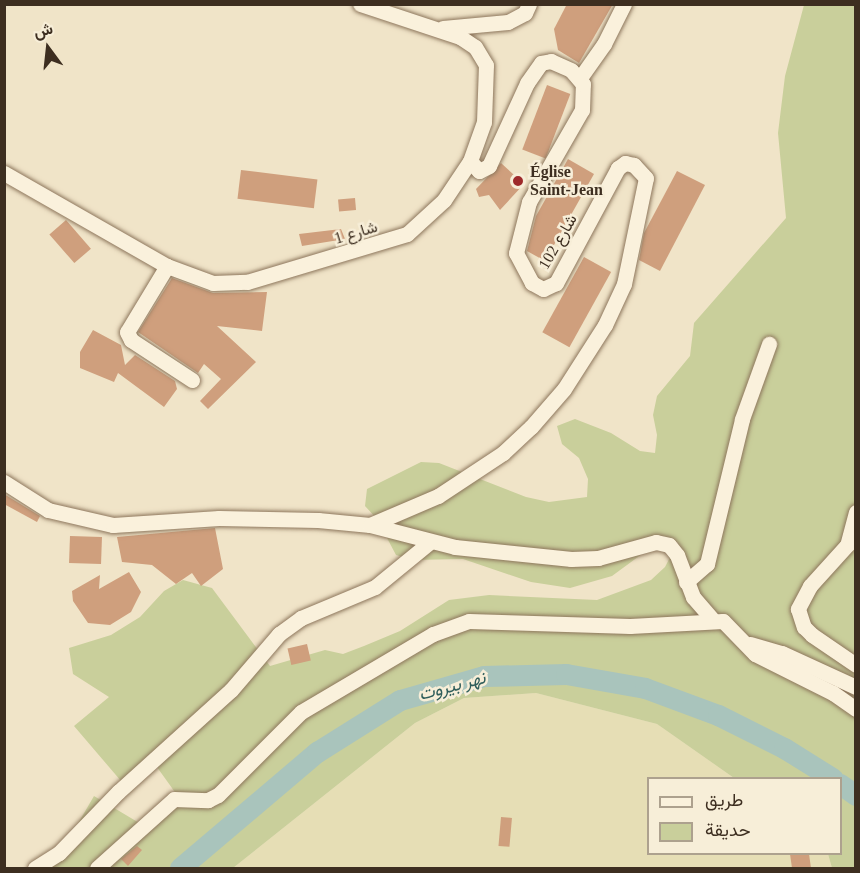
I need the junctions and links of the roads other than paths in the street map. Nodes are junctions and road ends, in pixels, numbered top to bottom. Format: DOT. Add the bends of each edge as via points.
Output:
graph roads {
  1 [pos="360,4"];
  2 [pos="528,4"];
  3 [pos="624,4"];
  4 [pos="440,29"];
  5 [pos="580,78"];
  6 [pos="470,161"];
  7 [pos="4,173"];
  8 [pos="167,266"];
  9 [pos="770,344"];
  10 [pos="192,380"];
  11 [pos="4,482"];
  12 [pos="855,513"];
  13 [pos="370,525"];
  14 [pos="430,542"];
  15 [pos="686,582"];
  16 [pos="712,619"];
  17 [pos="744,643"];
  18 [pos="855,665"];
  19 [pos="855,687"];
  20 [pos="855,709"];
  21 [pos="35,868"];
  22 [pos="98,868"];
  1 -- 4 [label="street, شارع 1"];
  2 -- 4 [label="street" via="525,13 508,22"];
  3 -- 5 [label="street" via="604,44"];
  4 -- 6 [label="street, شارع 1" via="475,47 486,65 484,122"];
  5 -- 6 [label="street" via="564,66 542,63 527,83 489,166 479,171"];
  5 -- 13 [label="street, شارع 102" via="585,97 582,110 529,202 516,253 532,283 543,289 556,283 618,168 625,163 642,170 646,178 620,297 564,389 503,453 438,496"];
  6 -- 8 [label="street, شارع 1" via="430,214 407,234 390,241 247,282 213,283"];
  7 -- 8 [label="street, شارع 1"];
  8 -- 10 [label="street" via="127,332 131,340"];
  9 -- 15 [label="street" via="742,420 707,564"];
  11 -- 13 [label="street" via="48,510 113,525 219,519"];
  12 -- 18 [label="street" via="847,545 810,586 798,609 804,627 812,635"];
  13 -- 14 [label="street"];
  14 -- 15 [label="street" via="571,560 598,558 656,542 669,545 677,555"];
  14 -- 21 [label="street" via="375,587 301,618 279,634 231,690 118,792 59,853"];
  15 -- 16 [label="street"];
  16 -- 17 [label="street" via="723,621"];
  16 -- 22 [label="street" via="630,627 491,621 452,625 301,712 218,795 208,800 174,799"];
  17 -- 19 [label="street" via="782,653"];
  17 -- 20 [label="street" via="755,654 833,693"];
}
